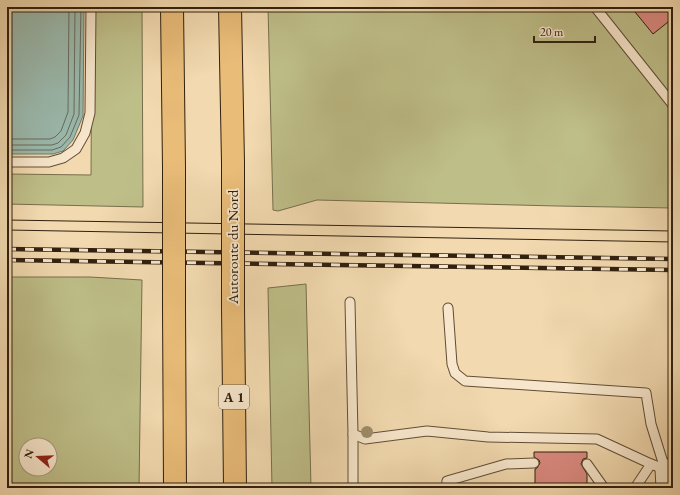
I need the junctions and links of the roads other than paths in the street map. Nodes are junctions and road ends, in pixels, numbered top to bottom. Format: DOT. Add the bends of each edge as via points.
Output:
graph roads {
  1 [pos="91,7"];
  2 [pos="172,7"];
  3 [pos="230,7"];
  4 [pos="595,7"];
  5 [pos="673,105"];
  6 [pos="7,162"];
  7 [pos="350,302"];
  8 [pos="448,308"];
  9 [pos="353,434"];
  10 [pos="534,463"];
  11 [pos="587,464"];
  12 [pos="666,466"];
  13 [pos="175,488"];
  14 [pos="235,488"];
  15 [pos="353,488"];
  16 [pos="446,488"];
  17 [pos="604,488"];
  18 [pos="635,488"];
  19 [pos="666,488"];
  1 -- 6 [label="lane" via="90,113 85,133 76,149 64,158 49,162"];
  2 -- 13 [label="highway, bridge"];
  3 -- 14 [label="highway, Autoroute du Nord / A 1, bridge"];
  4 -- 5 [label="lane"];
  7 -- 9 [label="lane"];
  8 -- 12 [label="lane" via="452,364 454,373 464,381 646,393 651,424"];
  9 -- 12 [label="lane" via="365,439 427,431 488,437 597,439"];
  9 -- 15 [label="lane"];
  10 -- 16 [label="lane" via="506,464 447,481"];
  11 -- 17 [label="lane"];
  12 -- 18 [label="lane"];
  12 -- 19 [label="street"];
}
